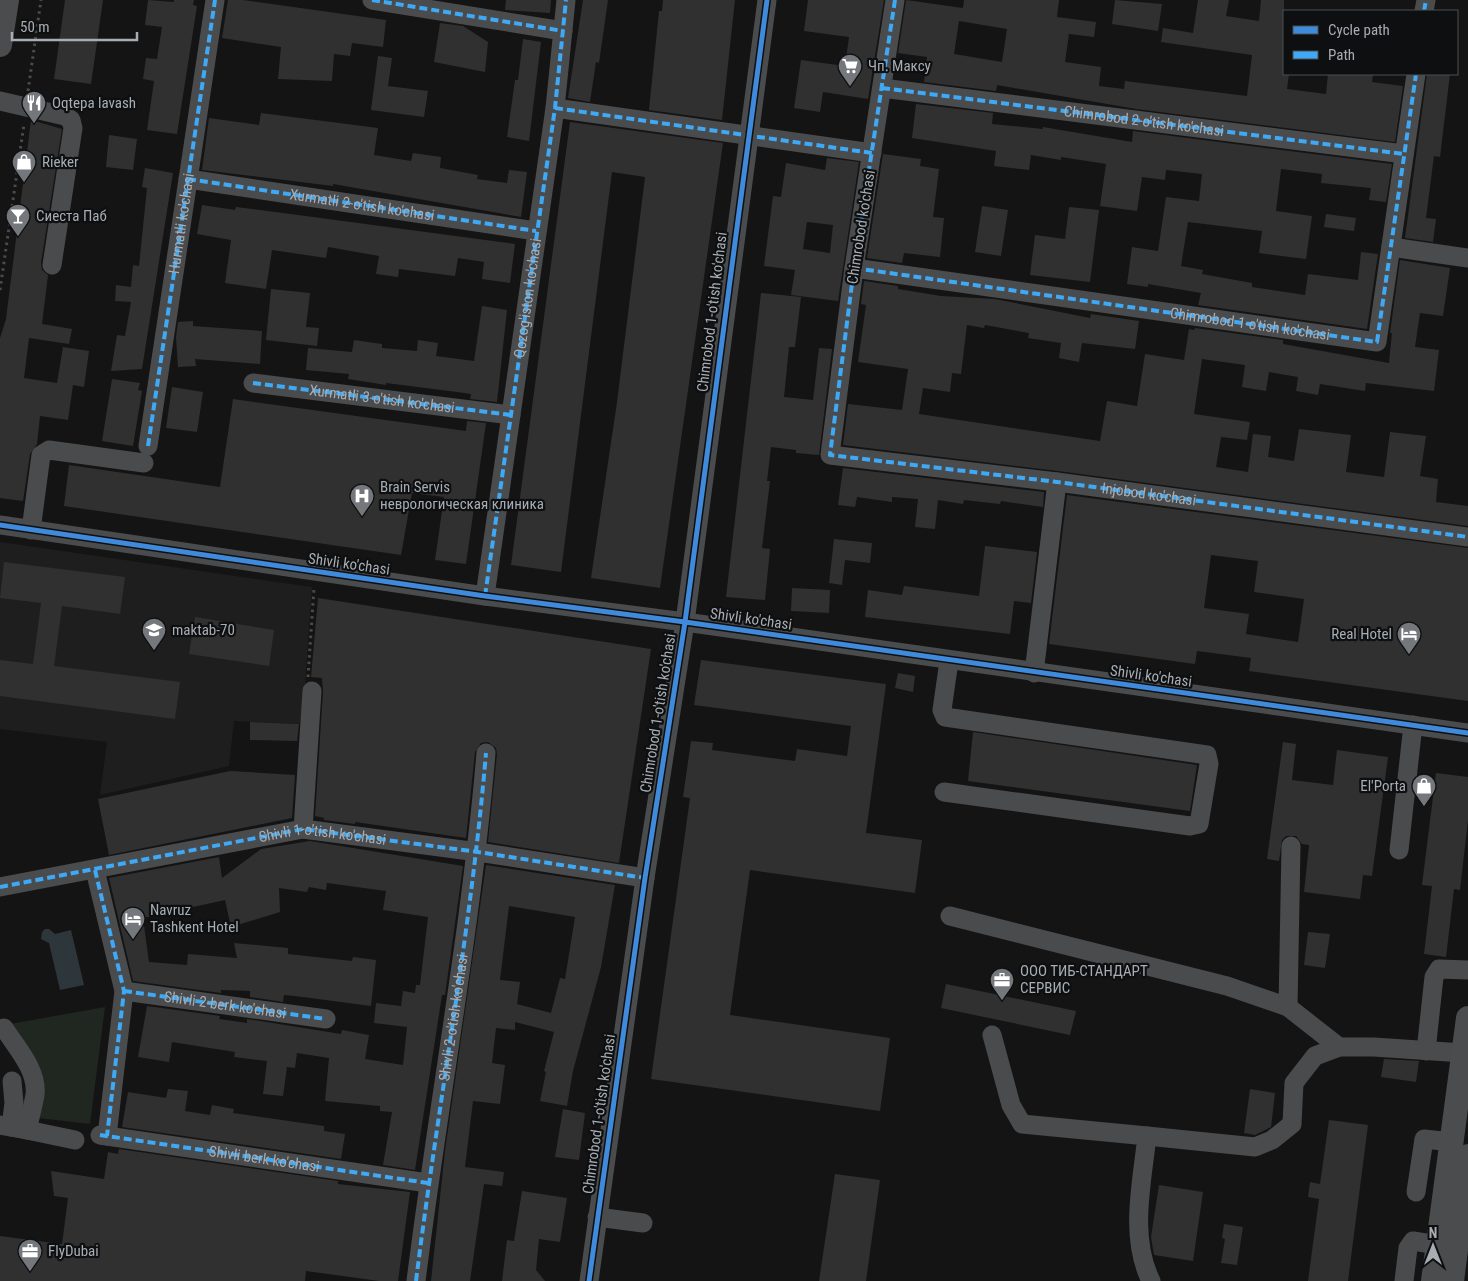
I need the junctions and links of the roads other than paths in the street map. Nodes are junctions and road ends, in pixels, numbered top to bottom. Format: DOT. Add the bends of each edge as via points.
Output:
graph roads {
  1 [pos="7,0"];
  2 [pos="215,0"];
  3 [pos="372,0"];
  4 [pos="566,0"];
  5 [pos="766,0"];
  6 [pos="895,0"];
  7 [pos="563,31"];
  8 [pos="0,45"];
  9 [pos="1416,75"];
  10 [pos="882,88"];
  11 [pos="0,101"];
  12 [pos="555,108"];
  13 [pos="748,135"];
  14 [pos="872,153"];
  15 [pos="1404,154"];
  16 [pos="188,179"];
  17 [pos="536,231"];
  18 [pos="1391,247"];
  19 [pos="1468,258"];
  20 [pos="52,265"];
  21 [pos="854,268"];
  22 [pos="253,383"];
  23 [pos="511,415"];
  24 [pos="830,454"];
  25 [pos="1057,482"];
  26 [pos="0,525"];
  27 [pos="32,530"];
  28 [pos="1468,537"];
  29 [pos="485,596"];
  30 [pos="685,622"];
  31 [pos="949,661"];
  32 [pos="1034,673"];
  33 [pos="312,691"];
  34 [pos="1414,725"];
  35 [pos="1468,732"];
  36 [pos="486,753"];
  37 [pos="944,792"];
  38 [pos="303,829"];
  39 [pos="1291,846"];
  40 [pos="1399,850"];
  41 [pos="478,852"];
  42 [pos="95,870"];
  43 [pos="645,878"];
  44 [pos="0,888"];
  45 [pos="950,916"];
  46 [pos="1468,970"];
  47 [pos="124,991"];
  48 [pos="1288,1007"];
  49 [pos="1468,1018"];
  50 [pos="326,1019"];
  51 [pos="4,1028"];
  52 [pos="992,1035"];
  53 [pos="1338,1047"];
  54 [pos="1426,1051"];
  55 [pos="1463,1053"];
  56 [pos="12,1081"];
  57 [pos="13,1127"];
  58 [pos="1147,1136"];
  59 [pos="75,1140"];
  60 [pos="1460,1149"];
  61 [pos="428,1183"];
  62 [pos="1416,1192"];
  63 [pos="598,1217"];
  64 [pos="644,1223"];
  65 [pos="1438,1244"];
  66 [pos="416,1281"];
  67 [pos="589,1281"];
  68 [pos="1151,1281"];
  69 [pos="1404,1281"];
  70 [pos="1433,1281"];
  71 [pos="1452,1281"];
  1 -- 8 [label="main road"];
  2 -- 16 [label="street, Hurmatli ko'chasi"];
  3 -- 7 [label="street"];
  4 -- 7 [label="street, Qozog'iston ko'chasi"];
  5 -- 13 [label="street, Chimrobod 1-o'tish ko'chasi"];
  6 -- 10 [label="street, Chimrobod ko'chasi"];
  7 -- 12 [label="street, Qozog'iston ko'chasi"];
  9 -- 15 [label="street, Chimrobod 1-o'tish ko'chasi"];
  10 -- 14 [label="street, Chimrobod ko'chasi"];
  10 -- 15 [label="street, Chimrobod 2-o'tish ko'chasi"];
  11 -- 20 [label="street" via="65,116 73,128"];
  12 -- 13 [label="street"];
  12 -- 17 [label="street, Qozog'iston ko'chasi"];
  13 -- 14 [label="street"];
  13 -- 30 [label="street, Chimrobod 1-o'tish ko'chasi"];
  14 -- 21 [label="street, Chimrobod ko'chasi"];
  15 -- 18 [label="street, Chimrobod 1-o'tish ko'chasi"];
  16 -- 17 [label="street, Xurmatli 2-o'tish ko'chasi"];
  16 -- 27 [label="street, Hurmatli ko'chasi" via="146,454 44,452 41,454"];
  17 -- 23 [label="street, Qozog'iston ko'chasi"];
  18 -- 19 [label="street"];
  18 -- 21 [label="street, Chimrobod 1-o'tish ko'chasi" via="1378,339 1373,343"];
  21 -- 24 [label="street, Chimrobod ko'chasi"];
  22 -- 23 [label="street, Xurmatli 3-o'tish ko'chasi"];
  23 -- 29 [label="street, Qozog'iston ko'chasi"];
  24 -- 25 [label="street, Injobod ko'chasi"];
  25 -- 28 [label="street, Injobod ko'chasi"];
  25 -- 32 [label="street"];
  26 -- 27 [label="street, Shivli ko'chasi"];
  27 -- 29 [label="street, Shivli ko'chasi"];
  29 -- 30 [label="street, Shivli ko'chasi"];
  30 -- 31 [label="street, Shivli ko'chasi"];
  30 -- 43 [label="street, Chimrobod 1-o'tish ko'chasi"];
  31 -- 32 [label="street, Shivli ko'chasi"];
  31 -- 37 [label="street" via="942,710 945,717 1207,755 1209,764 1199,824 1190,826"];
  32 -- 34 [label="street, Shivli ko'chasi"];
  33 -- 38 [label="street"];
  34 -- 35 [label="street, Shivli ko'chasi"];
  34 -- 40 [label="street"];
  36 -- 41 [label="street, Shivli 2-o'tish ko'chasi"];
  38 -- 41 [label="street, Shivli 1-o'tish ko'chasi"];
  38 -- 42 [label="street, Shivli 1-o'tish ko'chasi"];
  39 -- 48 [label="street"];
  41 -- 43 [label="street, Shivli 1-o'tish ko'chasi"];
  41 -- 61 [label="street, Shivli 2-o'tish ko'chasi"];
  42 -- 44 [label="street, Shivli 1-o'tish ko'chasi"];
  42 -- 47 [label="street"];
  43 -- 63 [label="street, Chimrobod 1-o'tish ko'chasi"];
  45 -- 48 [label="street" via="1227,986"];
  46 -- 54 [label="street" via="1440,969 1434,977"];
  47 -- 50 [label="street, Shivli 2-berk ko'chasi"];
  47 -- 61 [label="street, Shivli berk ko'chasi" via="103,1135"];
  48 -- 53 [label="street"];
  49 -- 55 [label="main road"];
  51 -- 57 [label="street" via="27,1063 35,1093"];
  52 -- 58 [label="street" via="1011,1105 1022,1124"];
  53 -- 54 [label="street" via="1374,1046"];
  53 -- 58 [label="street" via="1315,1056 1294,1083 1292,1124 1272,1140 1255,1147"];
  54 -- 55 [label="street"];
  55 -- 60 [label="main road"];
  56 -- 57 [label="street"];
  57 -- 59 [label="street"];
  58 -- 68 [label="street" via="1139,1212 1145,1268"];
  60 -- 62 [label="street" via="1424,1139"];
  60 -- 65 [label="main road"];
  60 -- 71 [label="main road"];
  61 -- 66 [label="street, Shivli 2-o'tish ko'chasi"];
  63 -- 64 [label="street"];
  63 -- 67 [label="street, Chimrobod 1-o'tish ko'chasi"];
  65 -- 69 [label="street" via="1414,1241 1408,1248"];
  65 -- 70 [label="main road"];
}
